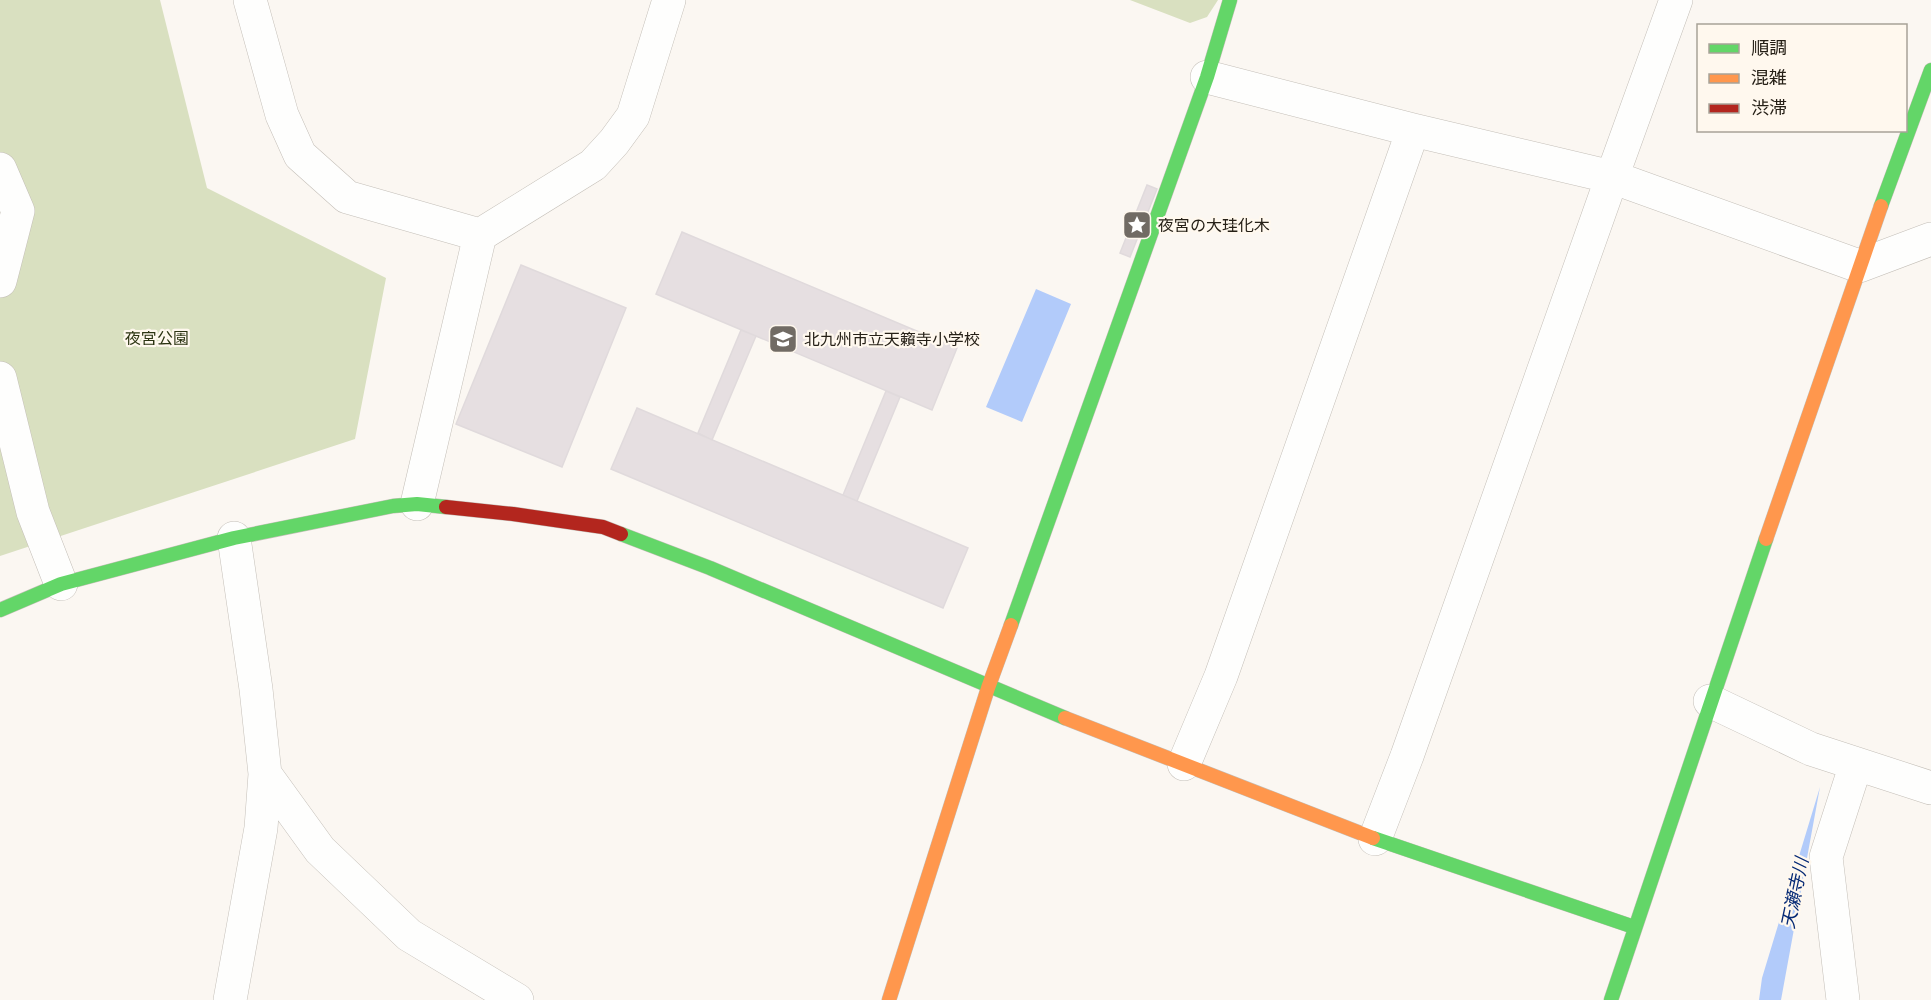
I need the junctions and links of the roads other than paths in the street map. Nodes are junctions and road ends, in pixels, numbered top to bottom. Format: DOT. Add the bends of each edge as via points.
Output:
graph roads {
  1 [pos="250,0"];
  2 [pos="669,0"];
  3 [pos="1230,0"];
  4 [pos="1676,0"];
  5 [pos="1931,70"];
  6 [pos="1207,77"];
  7 [pos="1413,130"];
  8 [pos="0,169"];
  9 [pos="1612,177"];
  10 [pos="480,235"];
  11 [pos="1931,239"];
  12 [pos="1859,266"];
  13 [pos="0,281"];
  14 [pos="0,378"];
  15 [pos="417,504"];
  16 [pos="234,538"];
  17 [pos="61,584"];
  18 [pos="0,610"];
  19 [pos="988,688"];
  20 [pos="1710,701"];
  21 [pos="1184,764"];
  22 [pos="1856,764"];
  23 [pos="265,774"];
  24 [pos="1931,788"];
  25 [pos="1375,839"];
  26 [pos="1634,927"];
  27 [pos="230,1000"];
  28 [pos="517,1000"];
  29 [pos="889,1000"];
  30 [pos="1611,1000"];
  31 [pos="1843,1000"];
  1 -- 10 [label="street" via="282,115 300,154 347,197"];
  2 -- 10 [label="street" via="633,116 614,142 593,165"];
  3 -- 6 [label="street"];
  4 -- 9 [label="street"];
  5 -- 12 [label="street"];
  6 -- 7 [label="street"];
  6 -- 19 [label="street"];
  7 -- 9 [label="street"];
  7 -- 21 [label="street" via="1221,676"];
  8 -- 13 [label="street" via="18,211"];
  9 -- 12 [label="street"];
  9 -- 25 [label="street"];
  10 -- 15 [label="street"];
  11 -- 12 [label="street"];
  12 -- 20 [label="street"];
  14 -- 17 [label="street" via="33,512"];
  15 -- 16 [label="street"];
  15 -- 19 [label="street" via="603,527 710,568"];
  16 -- 17 [label="street"];
  16 -- 23 [label="street"];
  17 -- 18 [label="street"];
  19 -- 21 [label="street"];
  19 -- 29 [label="street"];
  20 -- 22 [label="street" via="1811,749"];
  20 -- 26 [label="street"];
  21 -- 25 [label="street"];
  22 -- 24 [label="street"];
  22 -- 31 [label="street" via="1826,857"];
  23 -- 27 [label="street" via="261,828"];
  23 -- 28 [label="street" via="320,850 409,935"];
  25 -- 26 [label="street"];
  26 -- 30 [label="street"];
}
